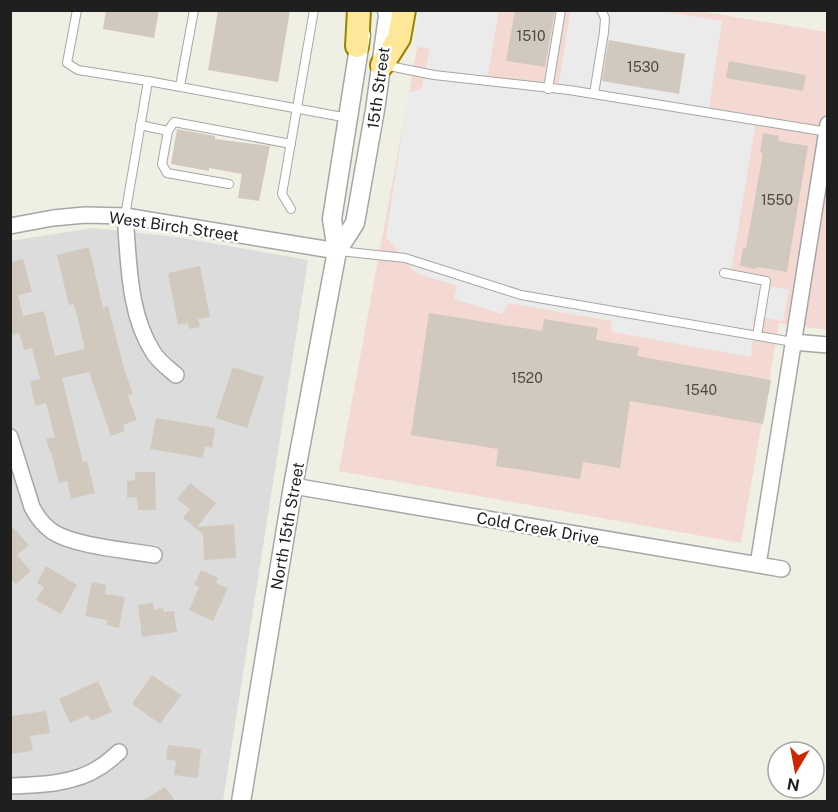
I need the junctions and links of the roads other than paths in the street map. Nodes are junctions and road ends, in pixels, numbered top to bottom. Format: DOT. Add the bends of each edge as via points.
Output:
graph roads {
  1 [pos="77,10"];
  2 [pos="194,10"];
  3 [pos="314,10"];
  4 [pos="358,10"];
  5 [pos="368,10"];
  6 [pos="387,10"];
  7 [pos="404,10"];
  8 [pos="561,10"];
  9 [pos="601,10"];
  10 [pos="357,46"];
  11 [pos="382,65"];
  12 [pos="148,81"];
  13 [pos="180,86"];
  14 [pos="548,89"];
  15 [pos="594,94"];
  16 [pos="297,108"];
  17 [pos="348,118"];
  18 [pos="140,125"];
  19 [pos="827,129"];
  20 [pos="168,131"];
  21 [pos="291,144"];
  22 [pos="342,159"];
  23 [pos="365,166"];
  24 [pos="229,184"];
  25 [pos="291,209"];
  26 [pos="125,216"];
  27 [pos="10,226"];
  28 [pos="337,251"];
  29 [pos="724,273"];
  30 [pos="757,336"];
  31 [pos="793,342"];
  32 [pos="828,345"];
  33 [pos="176,375"];
  34 [pos="10,437"];
  35 [pos="293,486"];
  36 [pos="154,555"];
  37 [pos="758,565"];
  38 [pos="782,569"];
  39 [pos="119,752"];
  40 [pos="10,786"];
  41 [pos="241,801"];
  1 -- 12 [label="lane" via="67,63 78,70"];
  2 -- 13 [label="lane"];
  3 -- 16 [label="lane"];
  4 -- 10 [label="main road"];
  5 -- 10 [label="street, 15th Street"];
  6 -- 11 [label="street, 15th Street"];
  7 -- 11 [label="main road" via="399,38"];
  8 -- 14 [label="lane"];
  9 -- 15 [label="lane" via="604,32"];
  10 -- 17 [label="street, 15th Street"];
  11 -- 14 [label="lane"];
  11 -- 23 [label="street, 15th Street"];
  12 -- 13 [label="lane"];
  12 -- 18 [label="lane"];
  13 -- 16 [label="lane"];
  14 -- 15 [label="lane"];
  15 -- 19 [label="lane"];
  16 -- 17 [label="lane"];
  16 -- 21 [label="lane"];
  17 -- 22 [label="street, 15th Street"];
  18 -- 20 [label="lane"];
  18 -- 26 [label="lane"];
  19 -- 31 [label="street"];
  20 -- 21 [label="lane" via="174,122"];
  20 -- 24 [label="lane" via="162,164 167,173"];
  21 -- 25 [label="lane" via="282,194"];
  22 -- 28 [label="street, North 15th Street" via="332,219"];
  23 -- 28 [label="street, North 15th Street" via="355,223"];
  26 -- 27 [label="street, West Birch Street" via="53,218"];
  26 -- 28 [label="street, West Birch Street"];
  26 -- 33 [label="street" via="132,292 140,321 154,354"];
  28 -- 30 [label="lane" via="405,258 522,296"];
  28 -- 35 [label="street, North 15th Street"];
  29 -- 30 [label="lane" via="766,281"];
  30 -- 31 [label="lane"];
  31 -- 32 [label="street"];
  31 -- 37 [label="street"];
  34 -- 36 [label="street" via="32,507 51,531 68,540"];
  35 -- 37 [label="street, Cold Creek Drive"];
  35 -- 41 [label="street, North 15th Street"];
  37 -- 38 [label="street, Cold Creek Drive"];
  39 -- 40 [label="street" via="100,768 82,776"];
}
